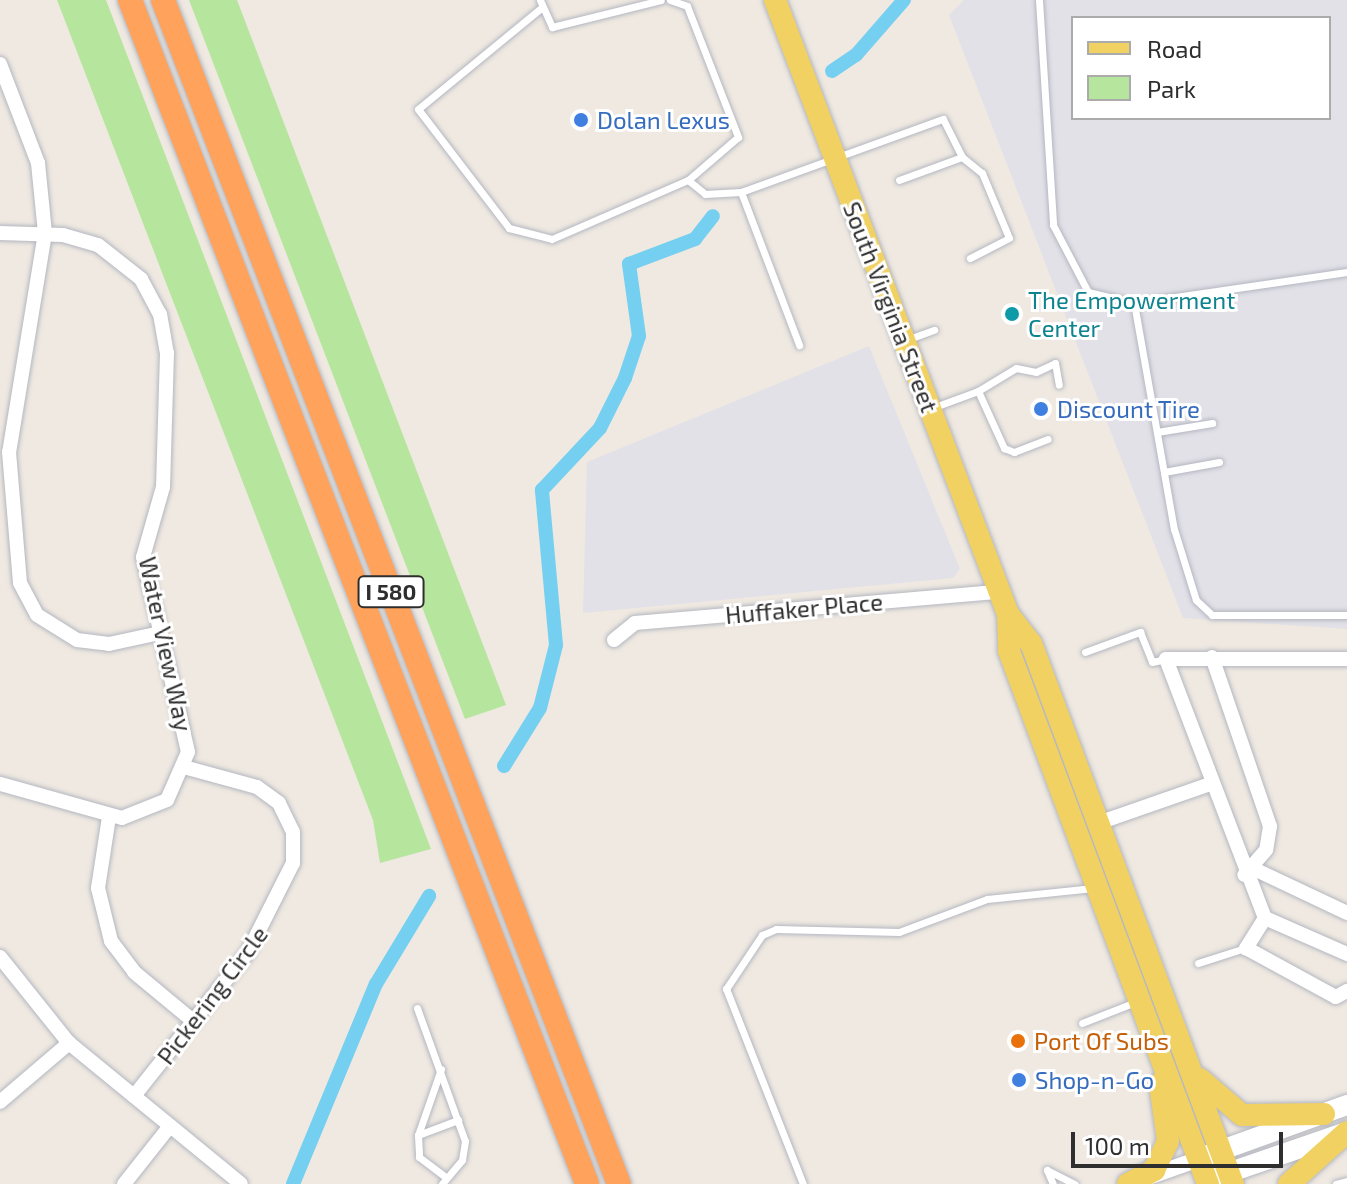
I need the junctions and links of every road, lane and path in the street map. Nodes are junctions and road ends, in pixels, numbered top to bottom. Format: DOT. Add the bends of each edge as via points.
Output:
graph roads {
  1 [pos="130,0"];
  2 [pos="163,0"];
  3 [pos="661,0"];
  4 [pos="670,0"];
  5 [pos="1039,0"];
  6 [pos="775,3"];
  7 [pos="540,4"];
  8 [pos="0,64"];
  9 [pos="962,157"];
  10 [pos="835,159"];
  11 [pos="688,180"];
  12 [pos="899,180"];
  13 [pos="741,192"];
  14 [pos="0,233"];
  15 [pos="45,233"];
  16 [pos="970,258"];
  17 [pos="1347,272"];
  18 [pos="1134,303"];
  19 [pos="934,330"];
  20 [pos="904,340"];
  21 [pos="799,345"];
  22 [pos="1059,385"];
  23 [pos="978,391"];
  24 [pos="930,409"];
  25 [pos="1212,423"];
  26 [pos="1157,432"];
  27 [pos="1048,439"];
  28 [pos="1219,462"];
  29 [pos="1164,472"];
  30 [pos="999,592"];
  31 [pos="1008,614"];
  32 [pos="1347,615"];
  33 [pos="160,633"];
  34 [pos="614,640"];
  35 [pos="1085,652"];
  36 [pos="1212,657"];
  37 [pos="1166,659"];
  38 [pos="1347,659"];
  39 [pos="187,768"];
  40 [pos="0,784"];
  41 [pos="1210,784"];
  42 [pos="109,817"];
  43 [pos="1098,823"];
  44 [pos="1248,871"];
  45 [pos="1096,888"];
  46 [pos="1347,913"];
  47 [pos="1265,918"];
  48 [pos="1246,948"];
  49 [pos="1347,954"];
  50 [pos="0,957"];
  51 [pos="1198,963"];
  52 [pos="1347,991"];
  53 [pos="417,1008"];
  54 [pos="1143,1008"];
  55 [pos="193,1021"];
  56 [pos="1082,1023"];
  57 [pos="69,1043"];
  58 [pos="1190,1067"];
  59 [pos="441,1069"];
  60 [pos="134,1096"];
  61 [pos="0,1102"];
  62 [pos="1347,1105"];
  63 [pos="1324,1114"];
  64 [pos="458,1120"];
  65 [pos="170,1126"];
  66 [pos="1347,1132"];
  67 [pos="418,1135"];
  68 [pos="1210,1154"];
  69 [pos="443,1180"];
  70 [pos="1215,1180"];
  71 [pos="1347,1181"];
  72 [pos="124,1184"];
  73 [pos="241,1184"];
  74 [pos="587,1184"];
  75 [pos="619,1184"];
  76 [pos="803,1184"];
  77 [pos="1053,1184"];
  78 [pos="1075,1184"];
  79 [pos="1128,1184"];
  80 [pos="1289,1184"];
  81 [pos="1336,1184"];
  1 -- 74 [label="highway, I 580"];
  2 -- 75 [label="highway, I 580"];
  3 -- 7 [label="lane" via="552,27"];
  4 -- 11 [label="lane" via="687,6 738,137"];
  5 -- 18 [label="lane" via="1053,225 1088,292"];
  6 -- 10 [label="main road, South Virginia Street"];
  7 -- 11 [label="lane" via="418,109 509,228 552,239"];
  8 -- 15 [label="street" via="38,163"];
  9 -- 10 [label="lane" via="950,124 939,119"];
  9 -- 12 [label="lane"];
  9 -- 16 [label="lane" via="982,173 1009,238"];
  10 -- 13 [label="lane"];
  10 -- 20 [label="main road, South Virginia Street"];
  11 -- 13 [label="lane" via="705,194"];
  13 -- 21 [label="lane"];
  14 -- 15 [label="street, Water View Way"];
  15 -- 33 [label="street, Water View Way" via="112,253 141,279 160,314 167,353 163,487 143,557"];
  15 -- 33 [label="street" via="9,441 20,583 37,615 77,640 109,644"];
  17 -- 18 [label="lane"];
  18 -- 26 [label="lane"];
  19 -- 20 [label="lane"];
  20 -- 24 [label="main road, South Virginia Street"];
  22 -- 23 [label="lane" via="1055,363 1036,372 1016,368"];
  23 -- 24 [label="lane"];
  23 -- 27 [label="lane" via="1004,448 1014,452"];
  24 -- 30 [label="main road, South Virginia Street"];
  25 -- 26 [label="lane"];
  26 -- 29 [label="lane"];
  28 -- 29 [label="lane"];
  29 -- 32 [label="lane" via="1174,529 1203,609 1226,616"];
  30 -- 31 [label="main road, South Virginia Street"];
  30 -- 34 [label="street, Huffaker Place" via="635,623"];
  31 -- 43 [label="main road, South Virginia Street" via="1031,643"];
  31 -- 45 [label="main road, South Virginia Street" via="1009,651"];
  33 -- 39 [label="street, Water View Way" via="187,736"];
  35 -- 37 [label="lane" via="1140,632 1152,662"];
  36 -- 37 [label="street"];
  36 -- 38 [label="street"];
  36 -- 44 [label="street" via="1270,826"];
  37 -- 41 [label="street"];
  39 -- 42 [label="street, Water View Way" via="153,809"];
  39 -- 55 [label="street, Pickering Circle" via="269,794 288,815 295,847 266,924"];
  40 -- 42 [label="street, Water View Way"];
  41 -- 43 [label="street"];
  41 -- 44 [label="street"];
  42 -- 55 [label="street" via="98,888 111,941 134,972"];
  43 -- 58 [label="main road, South Virginia Street"];
  44 -- 46 [label="street"];
  44 -- 47 [label="street"];
  45 -- 54 [label="main road, South Virginia Street"];
  45 -- 76 [label="lane" via="987,899 899,932 776,929 762,935 726,989"];
  47 -- 48 [label="street"];
  47 -- 49 [label="street"];
  48 -- 51 [label="lane"];
  48 -- 52 [label="street" via="1336,997"];
  50 -- 57 [label="street"];
  53 -- 59 [label="lane"];
  54 -- 56 [label="lane"];
  54 -- 68 [label="main road, South Virginia Street"];
  54 -- 79 [label="main road" via="1168,1141 1154,1170"];
  55 -- 60 [label="street, Pickering Circle"];
  57 -- 60 [label="street"];
  57 -- 61 [label="street"];
  58 -- 63 [label="main road" via="1242,1115"];
  58 -- 68 [label="main road, South Virginia Street"];
  59 -- 64 [label="lane"];
  59 -- 67 [label="lane"];
  60 -- 65 [label="street"];
  62 -- 63 [label="main road"];
  63 -- 68 [label="main road"];
  64 -- 67 [label="lane"];
  64 -- 69 [label="lane" via="462,1160"];
  65 -- 72 [label="street"];
  65 -- 73 [label="street"];
  66 -- 70 [label="main road"];
  66 -- 80 [label="main road"];
  67 -- 69 [label="lane" via="419,1157"];
  68 -- 70 [label="main road, South Virginia Street"];
  68 -- 79 [label="street"];
  71 -- 81 [label="lane"];
  77 -- 78 [label="lane" via="1047,1170"];
}
